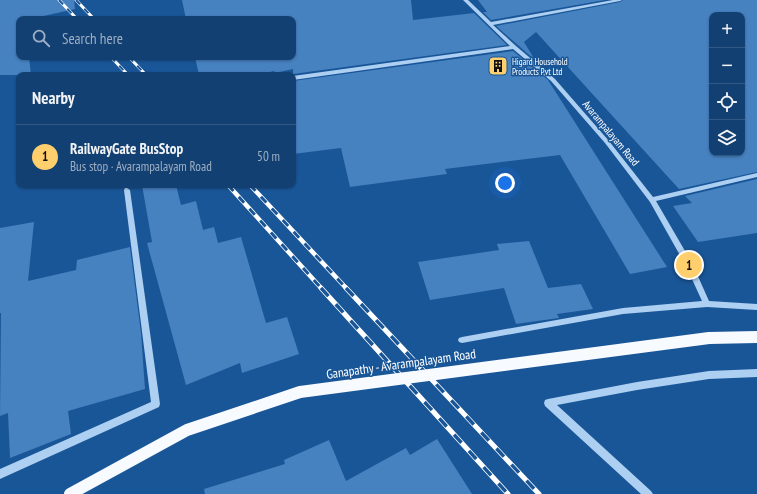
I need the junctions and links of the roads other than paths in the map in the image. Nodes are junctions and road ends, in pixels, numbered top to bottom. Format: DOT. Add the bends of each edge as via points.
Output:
graph roads {
  1 [pos="465,0"];
  2 [pos="620,0"];
  3 [pos="489,24"];
  4 [pos="514,46"];
  5 [pos="296,78"];
  6 [pos="757,175"];
  7 [pos="127,190"];
  8 [pos="652,200"];
  9 [pos="707,304"];
  10 [pos="757,307"];
  11 [pos="757,337"];
  12 [pos="462,340"];
  13 [pos="757,372"];
  14 [pos="0,474"];
  15 [pos="70,494"];
  16 [pos="648,494"];
  1 -- 3 [label="street, Avarampalayam Road"];
  2 -- 3 [label="street"];
  3 -- 4 [label="street, Avarampalayam Road"];
  4 -- 5 [label="street"];
  4 -- 8 [label="street, Avarampalayam Road" via="553,80 607,142"];
  6 -- 8 [label="street"];
  7 -- 14 [label="street" via="156,404"];
  8 -- 9 [label="street, Avarampalayam Road" via="689,265"];
  9 -- 10 [label="street"];
  9 -- 12 [label="street" via="623,311"];
  11 -- 15 [label="main road, Ganapathy - Avarampalayam Road, bridge" via="709,338 300,392 187,430"];
  13 -- 16 [label="street" via="709,375 548,403"];
}
